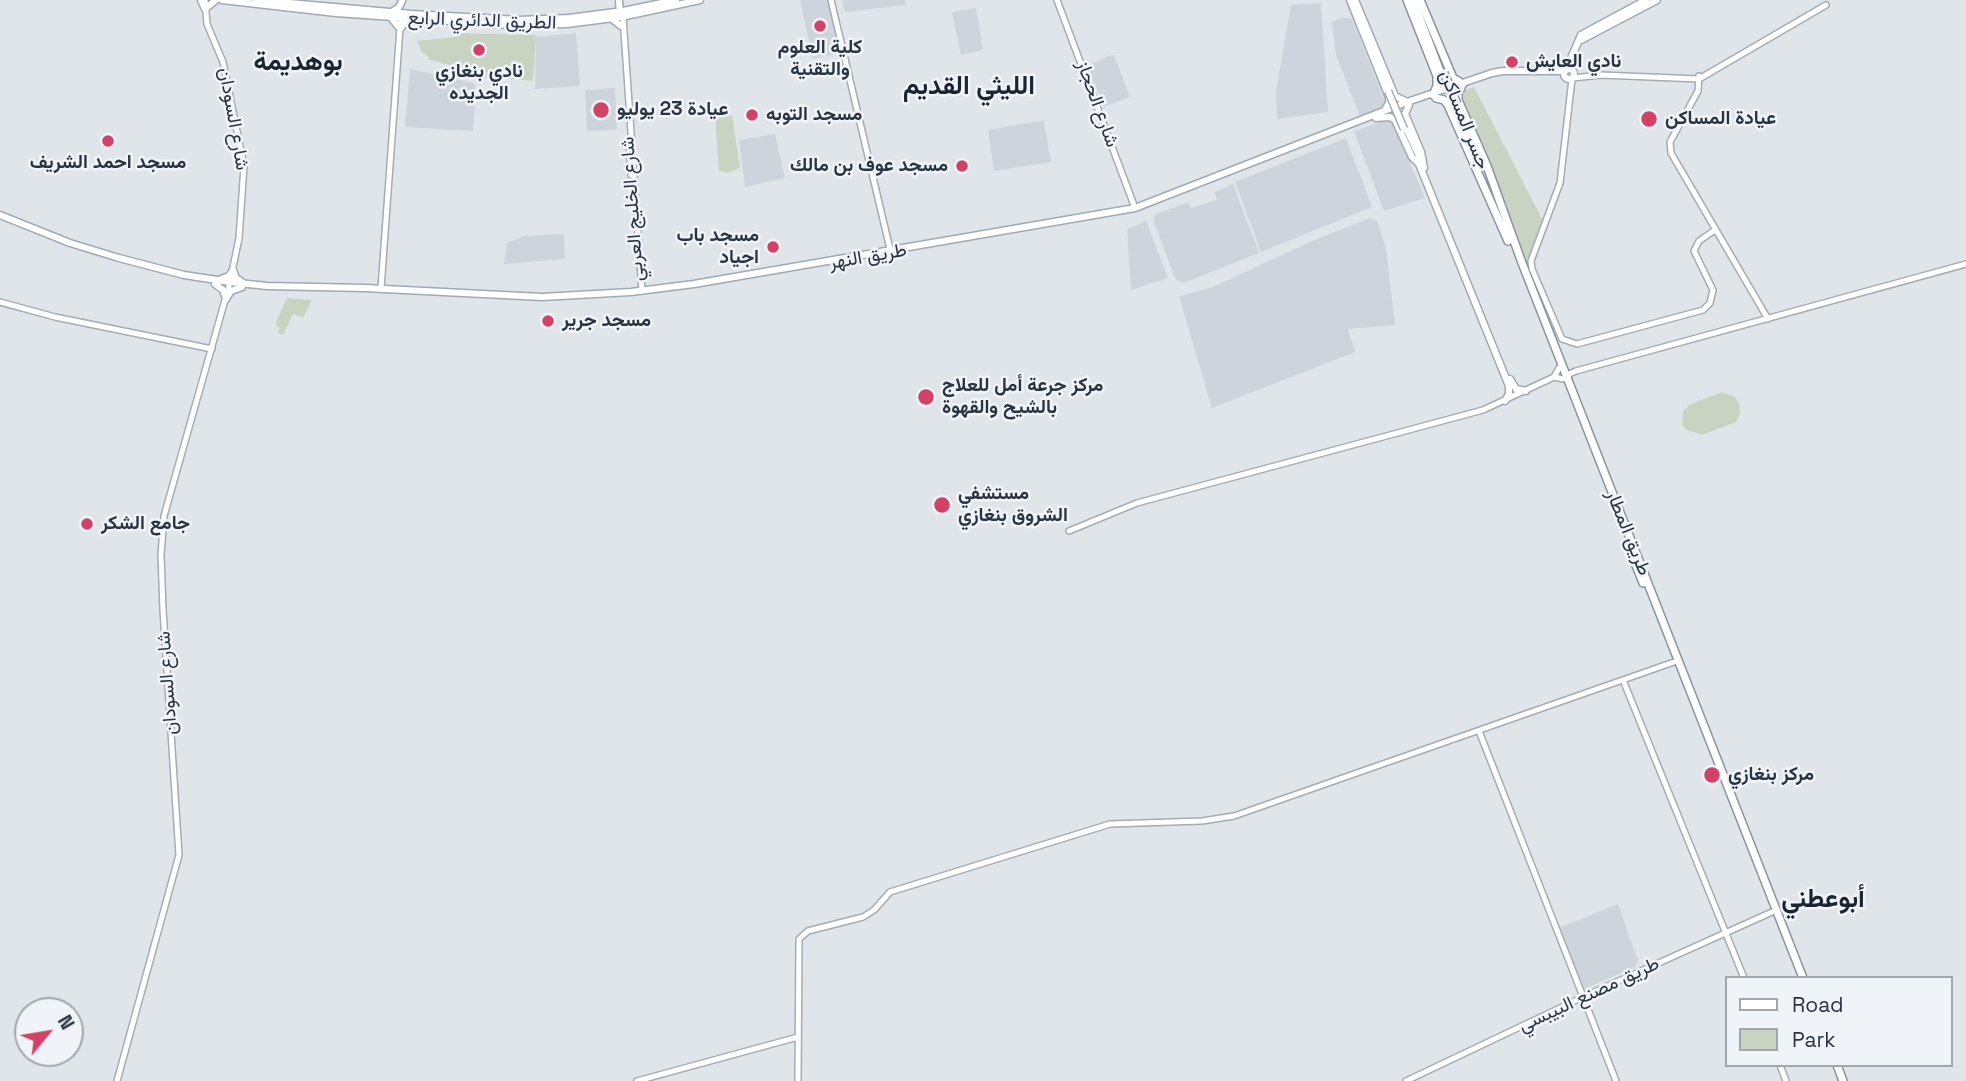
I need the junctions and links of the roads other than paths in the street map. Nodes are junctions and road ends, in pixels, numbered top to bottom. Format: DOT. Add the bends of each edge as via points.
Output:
graph roads {
  1 [pos="203,0"];
  2 [pos="216,0"];
  3 [pos="222,0"];
  4 [pos="256,0"];
  5 [pos="676,0"];
  6 [pos="700,0"];
  7 [pos="831,0"];
  8 [pos="1058,0"];
  9 [pos="1352,0"];
  10 [pos="1408,0"];
  11 [pos="1417,0"];
  12 [pos="1646,0"];
  13 [pos="1657,0"];
  14 [pos="1835,0"];
  15 [pos="403,1"];
  16 [pos="621,1"];
  17 [pos="205,9"];
  18 [pos="316,9"];
  19 [pos="634,12"];
  20 [pos="622,14"];
  21 [pos="390,15"];
  22 [pos="611,16"];
  23 [pos="413,17"];
  24 [pos="401,19"];
  25 [pos="623,26"];
  26 [pos="1370,43"];
  27 [pos="1577,44"];
  28 [pos="1451,72"];
  29 [pos="1569,73"];
  30 [pos="1437,76"];
  31 [pos="1699,78"];
  32 [pos="1462,86"];
  33 [pos="1438,95"];
  34 [pos="1460,103"];
  35 [pos="1408,104"];
  36 [pos="1449,107"];
  37 [pos="1385,110"];
  38 [pos="1376,118"];
  39 [pos="1419,161"];
  40 [pos="1493,202"];
  41 [pos="1135,208"];
  42 [pos="0,217"];
  43 [pos="1715,230"];
  44 [pos="1513,240"];
  45 [pos="946,242"];
  46 [pos="890,249"];
  47 [pos="843,260"];
  48 [pos="1966,264"];
  49 [pos="233,270"];
  50 [pos="216,282"];
  51 [pos="640,283"];
  52 [pos="230,284"];
  53 [pos="244,286"];
  54 [pos="381,287"];
  55 [pos="650,290"];
  56 [pos="637,292"];
  57 [pos="226,299"];
  58 [pos="0,302"];
  59 [pos="1478,306"];
  60 [pos="1768,319"];
  61 [pos="1558,343"];
  62 [pos="212,349"];
  63 [pos="1560,364"];
  64 [pos="1576,371"];
  65 [pos="1562,379"];
  66 [pos="1526,391"];
  67 [pos="1505,401"];
  68 [pos="1069,531"];
  69 [pos="1674,662"];
  70 [pos="1623,680"];
  71 [pos="1479,731"];
  72 [pos="1772,912"];
  73 [pos="1726,932"];
  74 [pos="1743,976"];
  75 [pos="1800,976"];
  76 [pos="1800,976"];
  77 [pos="1583,996"];
  78 [pos="798,1037"];
  79 [pos="117,1081"];
  80 [pos="636,1081"];
  81 [pos="798,1081"];
  82 [pos="1406,1081"];
  83 [pos="1616,1081"];
  1 -- 17 [label="main road"];
  2 -- 17 [label="main road"];
  3 -- 18 [label="main road, الطريق الدائري الرابع"];
  4 -- 18 [label="main road, الطريق الدائري الرابع"];
  5 -- 19 [label="main road, الطريق الدائري الرابع"];
  6 -- 19 [label="main road, الطريق الدائري الرابع"];
  7 -- 46 [label="street"];
  8 -- 41 [label="street, شارع الحجاز"];
  9 -- 26 [label="main road"];
  10 -- 30 [label="highway"];
  11 -- 28 [label="highway"];
  11 -- 40 [label="highway, جسر المساكن, bridge"];
  11 -- 44 [label="highway, جسر المساكن, bridge"];
  12 -- 27 [label="main road" via="1583,33"];
  13 -- 27 [label="main road"];
  14 -- 31 [label="street"];
  15 -- 21 [label="main road"];
  15 -- 23 [label="main road"];
  15 -- 24 [label="street"];
  16 -- 19 [label="main road"];
  16 -- 20 [label="main road, شارع الخليج العربي"];
  16 -- 22 [label="main road"];
  17 -- 49 [label="street, شارع السودان" via="223,62 244,166"];
  18 -- 21 [label="main road, الطريق الدائري الرابع"];
  19 -- 20 [label="main road, الطريق الدائري الرابع"];
  19 -- 25 [label="main road"];
  20 -- 22 [label="main road, الطريق الدائري الرابع"];
  20 -- 25 [label="street, شارع الخليج العربي"];
  21 -- 24 [label="main road, الطريق الدائري الرابع"];
  22 -- 23 [label="main road, الطريق الدائري الرابع" via="530,25"];
  22 -- 25 [label="main road"];
  23 -- 24 [label="main road, الطريق الدائري الرابع"];
  24 -- 54 [label="street"];
  25 -- 51 [label="street, شارع الخليج العربي"];
  26 -- 35 [label="main road" via="1395,96"];
  26 -- 37 [label="main road" via="1389,97"];
  26 -- 39 [label="main road, bridge"];
  27 -- 29 [label="main road"];
  28 -- 30 [label="highway"];
  28 -- 32 [label="highway"];
  29 -- 31 [label="street"];
  29 -- 32 [label="main road, طريق النهر" via="1503,74"];
  29 -- 61 [label="street" via="1560,183 1531,261"];
  30 -- 33 [label="highway"];
  31 -- 43 [label="street" via="1698,91 1670,147"];
  32 -- 33 [label="main road, طريق النهر"];
  32 -- 34 [label="highway, طريق المطار"];
  33 -- 35 [label="main road, طريق النهر"];
  33 -- 36 [label="highway, طريق المطار"];
  34 -- 36 [label="highway"];
  34 -- 44 [label="highway, طريق المطار"];
  35 -- 37 [label="main road, طريق النهر"];
  35 -- 38 [label="main road, طريق النهر"];
  35 -- 39 [label="main road" via="1405,114 1422,152"];
  36 -- 40 [label="highway, طريق المطار"];
  37 -- 41 [label="main road, طريق النهر"];
  38 -- 39 [label="main road" via="1395,120 1412,157"];
  38 -- 45 [label="main road, طريق النهر" via="1145,209"];
  39 -- 59 [label="main road"];
  40 -- 63 [label="highway, طريق المطار"];
  41 -- 45 [label="main road, طريق النهر"];
  42 -- 50 [label="main road" via="113,259"];
  43 -- 60 [label="street"];
  43 -- 61 [label="street" via="1699,241 1694,251 1713,290 1703,310 1577,344"];
  44 -- 61 [label="highway, طريق المطار"];
  45 -- 46 [label="main road, طريق النهر"];
  45 -- 47 [label="main road, طريق النهر"];
  46 -- 47 [label="main road, طريق النهر"];
  47 -- 53 [label="main road, طريق النهر" via="672,290 581,299"];
  47 -- 55 [label="main road, طريق النهر"];
  48 -- 60 [label="street"];
  49 -- 50 [label="main road"];
  49 -- 52 [label="street, شارع السودان"];
  49 -- 53 [label="main road"];
  50 -- 52 [label="main road"];
  50 -- 57 [label="main road"];
  51 -- 55 [label="main road"];
  51 -- 56 [label="main road"];
  52 -- 53 [label="main road"];
  52 -- 57 [label="street, شارع السودان"];
  53 -- 54 [label="main road, طريق النهر"];
  53 -- 57 [label="main road" via="233,289"];
  54 -- 56 [label="main road, طريق النهر" via="542,297"];
  55 -- 56 [label="main road, طريق النهر"];
  57 -- 62 [label="street, شارع السودان"];
  58 -- 62 [label="street"];
  59 -- 66 [label="main road" via="1512,384"];
  59 -- 67 [label="main road" via="1509,386"];
  60 -- 64 [label="street"];
  61 -- 63 [label="highway, طريق المطار"];
  62 -- 79 [label="street, شارع السودان" via="166,506 161,546 178,855"];
  63 -- 64 [label="street"];
  63 -- 65 [label="highway, طريق المطار"];
  63 -- 65 [label="street"];
  64 -- 65 [label="street"];
  65 -- 66 [label="street"];
  65 -- 69 [label="highway, طريق المطار"];
  65 -- 75 [label="highway, طريق المطار"];
  66 -- 67 [label="street"];
  67 -- 68 [label="street" via="1137,503"];
  69 -- 70 [label="street"];
  69 -- 72 [label="highway, طريق المطار"];
  70 -- 71 [label="street"];
  70 -- 73 [label="street"];
  71 -- 77 [label="street"];
  71 -- 78 [label="street" via="1234,816 1110,824 890,892 863,917 808,931 799,939"];
  72 -- 73 [label="street, طريق مصنع البيبسي"];
  72 -- 76 [label="highway, طريق المطار"];
  73 -- 74 [label="street"];
  73 -- 77 [label="street, طريق مصنع البيبسي"];
  77 -- 82 [label="street, طريق مصنع البيبسي"];
  77 -- 83 [label="street"];
  78 -- 80 [label="street"];
  78 -- 81 [label="street"];
}
